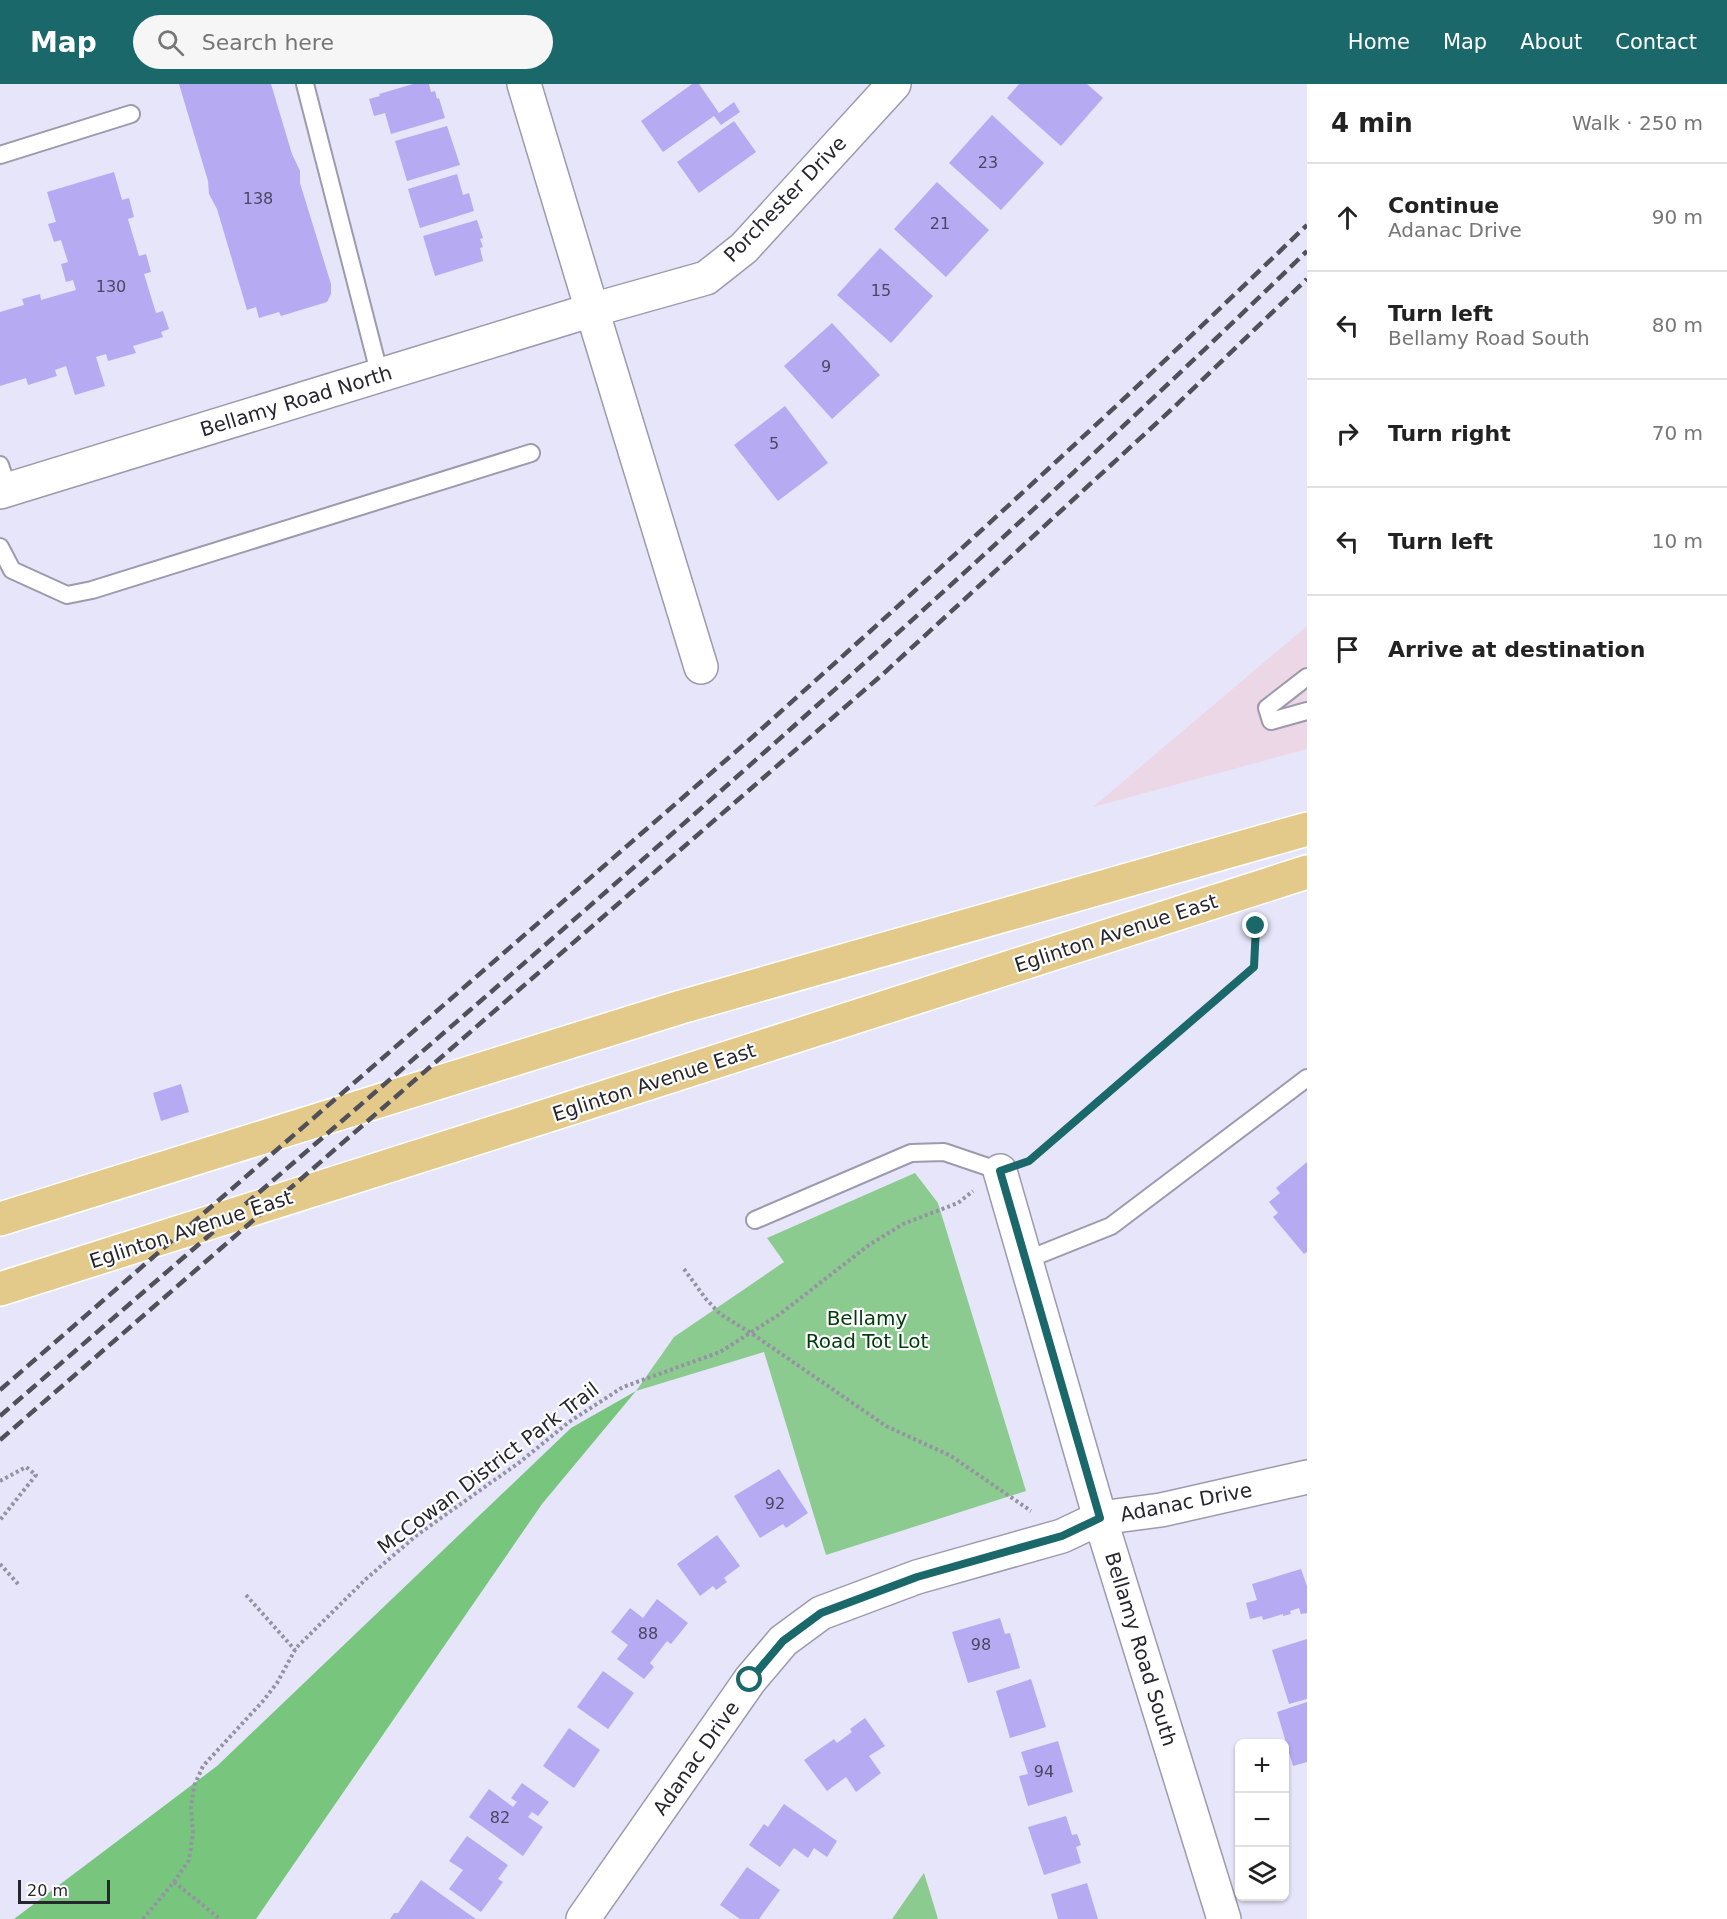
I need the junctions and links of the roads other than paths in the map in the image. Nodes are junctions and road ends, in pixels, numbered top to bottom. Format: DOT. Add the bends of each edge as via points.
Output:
graph roads {
  1 [pos="305,84"];
  2 [pos="524,84"];
  3 [pos="894,84"];
  4 [pos="131,114"];
  5 [pos="0,155"];
  6 [pos="592,310"];
  7 [pos="380,376"];
  8 [pos="531,453"];
  9 [pos="3,482"];
  10 [pos="0,548"];
  11 [pos="701,667"];
  12 [pos="1307,677"];
  13 [pos="1307,711"];
  14 [pos="1307,829"];
  15 [pos="1307,872"];
  16 [pos="1307,1078"];
  17 [pos="1000,1171"];
  18 [pos="0,1219"];
  19 [pos="755,1220"];
  20 [pos="1026,1260"];
  21 [pos="0,1289"];
  22 [pos="1307,1477"];
  23 [pos="1100,1518"];
  24 [pos="583,1919"];
  25 [pos="1224,1919"];
  1 -- 7 [label="lane"];
  2 -- 6 [label="street"];
  3 -- 6 [label="street, Porchester Drive" via="744,248 706,278"];
  4 -- 5 [label="lane"];
  6 -- 7 [label="street, Bellamy Road North"];
  6 -- 11 [label="street"];
  7 -- 9 [label="street, Bellamy Road North"];
  8 -- 10 [label="lane" via="67,595 12,570"];
  12 -- 13 [label="lane" via="1267,708 1271,721"];
  14 -- 18 [label="main road" via="681,1006"];
  15 -- 21 [label="main road, Eglinton Avenue East"];
  16 -- 20 [label="lane" via="1112,1226"];
  17 -- 19 [label="lane" via="944,1152 911,1153"];
  17 -- 20 [label="street, Bellamy Road South"];
  20 -- 23 [label="street, Bellamy Road South"];
  22 -- 23 [label="street, Adanac Drive" via="1161,1510"];
  23 -- 24 [label="street, Adanac Drive" via="1062,1536 868,1594 821,1613 783,1641 750,1680"];
  23 -- 25 [label="street, Bellamy Road South"];
}
